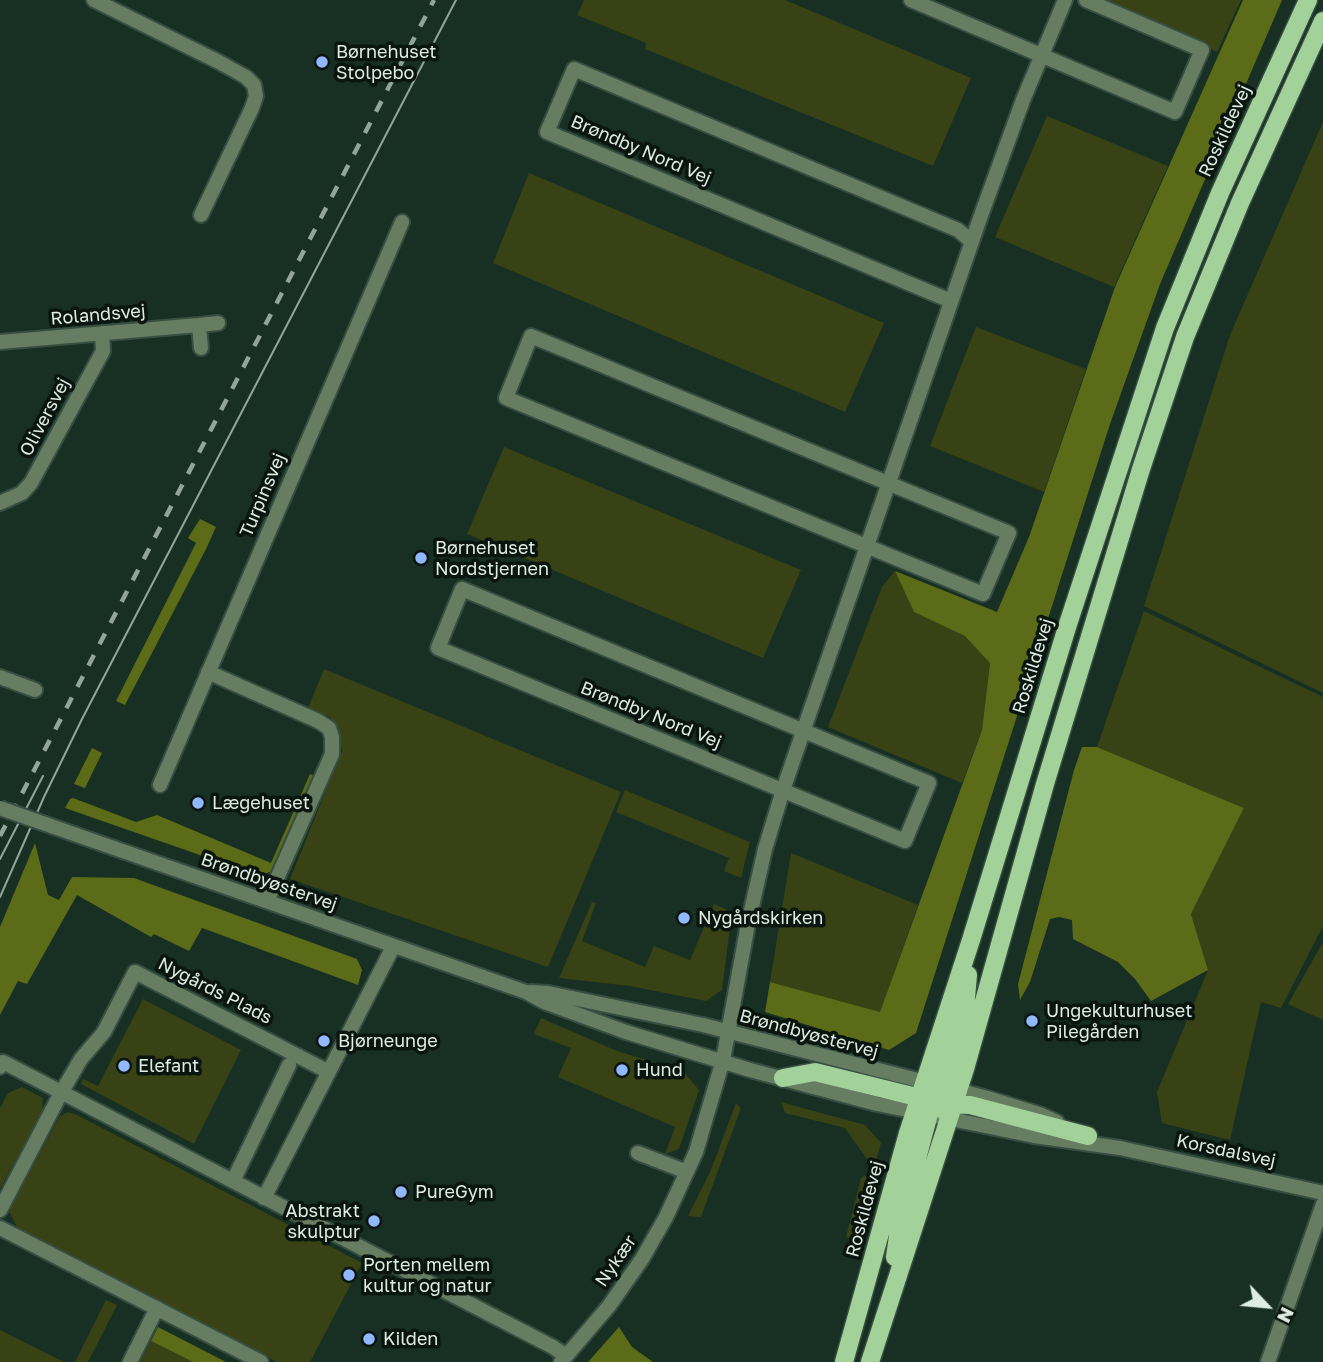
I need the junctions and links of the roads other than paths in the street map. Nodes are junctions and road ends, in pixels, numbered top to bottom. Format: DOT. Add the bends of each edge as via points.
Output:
graph roads {
  1 [pos="94,0"];
  2 [pos="911,0"];
  3 [pos="1065,0"];
  4 [pos="1086,0"];
  5 [pos="1308,0"];
  6 [pos="1323,21"];
  7 [pos="1042,55"];
  8 [pos="201,215"];
  9 [pos="402,222"];
  10 [pos="972,242"];
  11 [pos="951,301"];
  12 [pos="218,323"];
  13 [pos="199,326"];
  14 [pos="102,333"];
  15 [pos="0,342"];
  16 [pos="201,348"];
  17 [pos="888,483"];
  18 [pos="0,503"];
  19 [pos="867,546"];
  20 [pos="208,672"];
  21 [pos="0,677"];
  22 [pos="35,690"];
  23 [pos="803,731"];
  24 [pos="160,785"];
  25 [pos="783,790"];
  26 [pos="0,808"];
  27 [pos="267,901"];
  28 [pos="393,947"];
  29 [pos="526,992"];
  30 [pos="730,1033"];
  31 [pos="723,1060"];
  32 [pos="289,1065"];
  33 [pos="0,1068"];
  34 [pos="329,1072"];
  35 [pos="783,1078"];
  36 [pos="61,1093"];
  37 [pos="936,1101"];
  38 [pos="1088,1136"];
  39 [pos="1120,1148"];
  40 [pos="638,1153"];
  41 [pos="688,1172"];
  42 [pos="233,1181"];
  43 [pos="1323,1193"];
  44 [pos="264,1198"];
  45 [pos="1323,1204"];
  46 [pos="0,1210"];
  47 [pos="0,1228"];
  48 [pos="157,1308"];
  49 [pos="563,1359"];
  50 [pos="130,1362"];
  51 [pos="261,1362"];
  52 [pos="844,1362"];
  53 [pos="870,1362"];
  54 [pos="1268,1362"];
  1 -- 8 [label="street" via="254,85 252,108"];
  2 -- 7 [label="street"];
  3 -- 7 [label="street"];
  4 -- 7 [label="street" via="1202,50 1175,112"];
  5 -- 37 [label="main road, Roskildevej" via="1220,193 1165,328 971,940 965,1009"];
  6 -- 37 [label="main road, Roskildevej" via="1240,203 1181,351 1045,784"];
  7 -- 10 [label="street"];
  9 -- 20 [label="street, Turpinsvej"];
  10 -- 11 [label="street"];
  10 -- 11 [label="street, Brøndby Nord Vej" via="958,230 574,69 547,132"];
  11 -- 17 [label="street"];
  12 -- 13 [label="street, Rolandsvej"];
  13 -- 14 [label="street, Rolandsvej"];
  13 -- 16 [label="street"];
  14 -- 15 [label="street, Rolandsvej"];
  14 -- 18 [label="street, Oliversvej" via="103,351 31,483 22,493"];
  17 -- 19 [label="street"];
  17 -- 19 [label="street" via="1009,533 983,594"];
  17 -- 19 [label="street" via="531,336 506,398"];
  19 -- 23 [label="street"];
  20 -- 24 [label="street, Turpinsvej"];
  20 -- 27 [label="street" via="318,721 329,728 332,737 332,754"];
  21 -- 22 [label="street"];
  23 -- 25 [label="street"];
  23 -- 25 [label="street, Brøndby Nord Vej" via="929,783 905,841"];
  23 -- 25 [label="street, Brøndby Nord Vej" via="462,589 438,648"];
  25 -- 30 [label="street" via="748,924"];
  26 -- 27 [label="street, Brøndbyøstervej, bridge"];
  27 -- 28 [label="street, Brøndbyøstervej"];
  28 -- 29 [label="street, Brøndbyøstervej"];
  28 -- 34 [label="street"];
  29 -- 30 [label="street, Brøndbyøstervej"];
  29 -- 31 [label="street, Brøndbyøstervej" via="626,1032"];
  30 -- 31 [label="street, Nykær"];
  30 -- 37 [label="street, Brøndbyøstervej"];
  31 -- 35 [label="street, Brøndbyøstervej"];
  31 -- 41 [label="street, Nykær"];
  32 -- 42 [label="street"];
  33 -- 36 [label="street" via="3,1062"];
  34 -- 36 [label="street, Nygårds Plads" via="135,972 104,1031 80,1059"];
  34 -- 44 [label="street"];
  35 -- 37 [label="main road" via="815,1072"];
  36 -- 42 [label="street"];
  36 -- 46 [label="street, Nygårds Plads"];
  37 -- 38 [label="main road" via="970,1105"];
  37 -- 39 [label="street, Korsdalsvej" via="1034,1136"];
  37 -- 52 [label="main road, Roskildevej" via="896,1173"];
  37 -- 53 [label="main road" via="900,1222 889,1298"];
  38 -- 39 [label="street, Korsdalsvej"];
  39 -- 43 [label="street, Korsdalsvej"];
  40 -- 41 [label="street"];
  41 -- 49 [label="street, Nykær" via="642,1259"];
  42 -- 44 [label="street"];
  44 -- 49 [label="street"];
  45 -- 54 [label="street"];
  47 -- 48 [label="street"];
  48 -- 50 [label="street"];
  48 -- 51 [label="street"];
}
